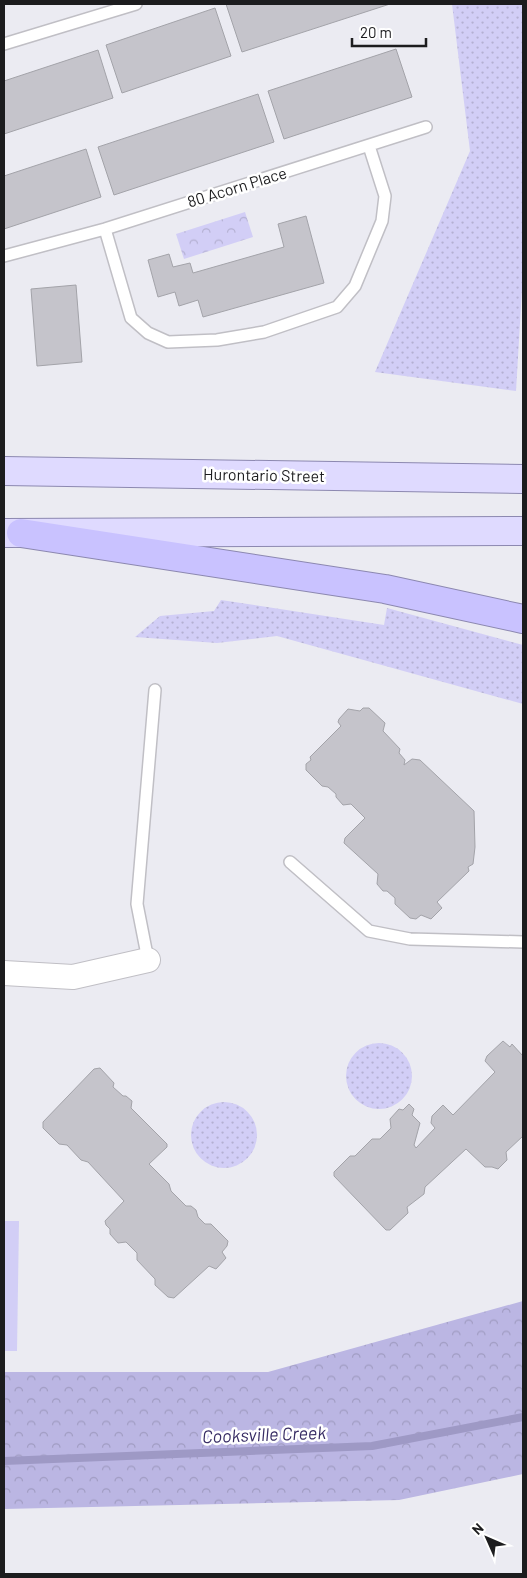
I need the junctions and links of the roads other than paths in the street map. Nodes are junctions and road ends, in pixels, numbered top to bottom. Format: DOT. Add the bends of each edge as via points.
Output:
graph roads {
  1 [pos="134,4"];
  2 [pos="4,44"];
  3 [pos="426,127"];
  4 [pos="369,146"];
  5 [pos="105,229"];
  6 [pos="4,256"];
  7 [pos="4,471"];
  8 [pos="523,479"];
  9 [pos="523,531"];
  10 [pos="12,533"];
  11 [pos="523,619"];
  12 [pos="155,690"];
  13 [pos="290,862"];
  14 [pos="523,942"];
  15 [pos="148,960"];
  16 [pos="4,973"];
  1 -- 2 [label="lane"];
  3 -- 4 [label="lane, 80 Acorn Place"];
  4 -- 5 [label="lane, 80 Acorn Place"];
  4 -- 5 [label="lane" via="385,196 382,221 355,286 337,307 264,332 217,340 168,342 148,333 131,318"];
  5 -- 6 [label="lane, 80 Acorn Place"];
  7 -- 8 [label="main road, Hurontario Street"];
  9 -- 10 [label="main road"];
  10 -- 11 [label="highway" via="385,589"];
  12 -- 15 [label="lane" via="137,904"];
  13 -- 14 [label="lane" via="369,932 410,939"];
  15 -- 16 [label="street" via="73,977"];
}
